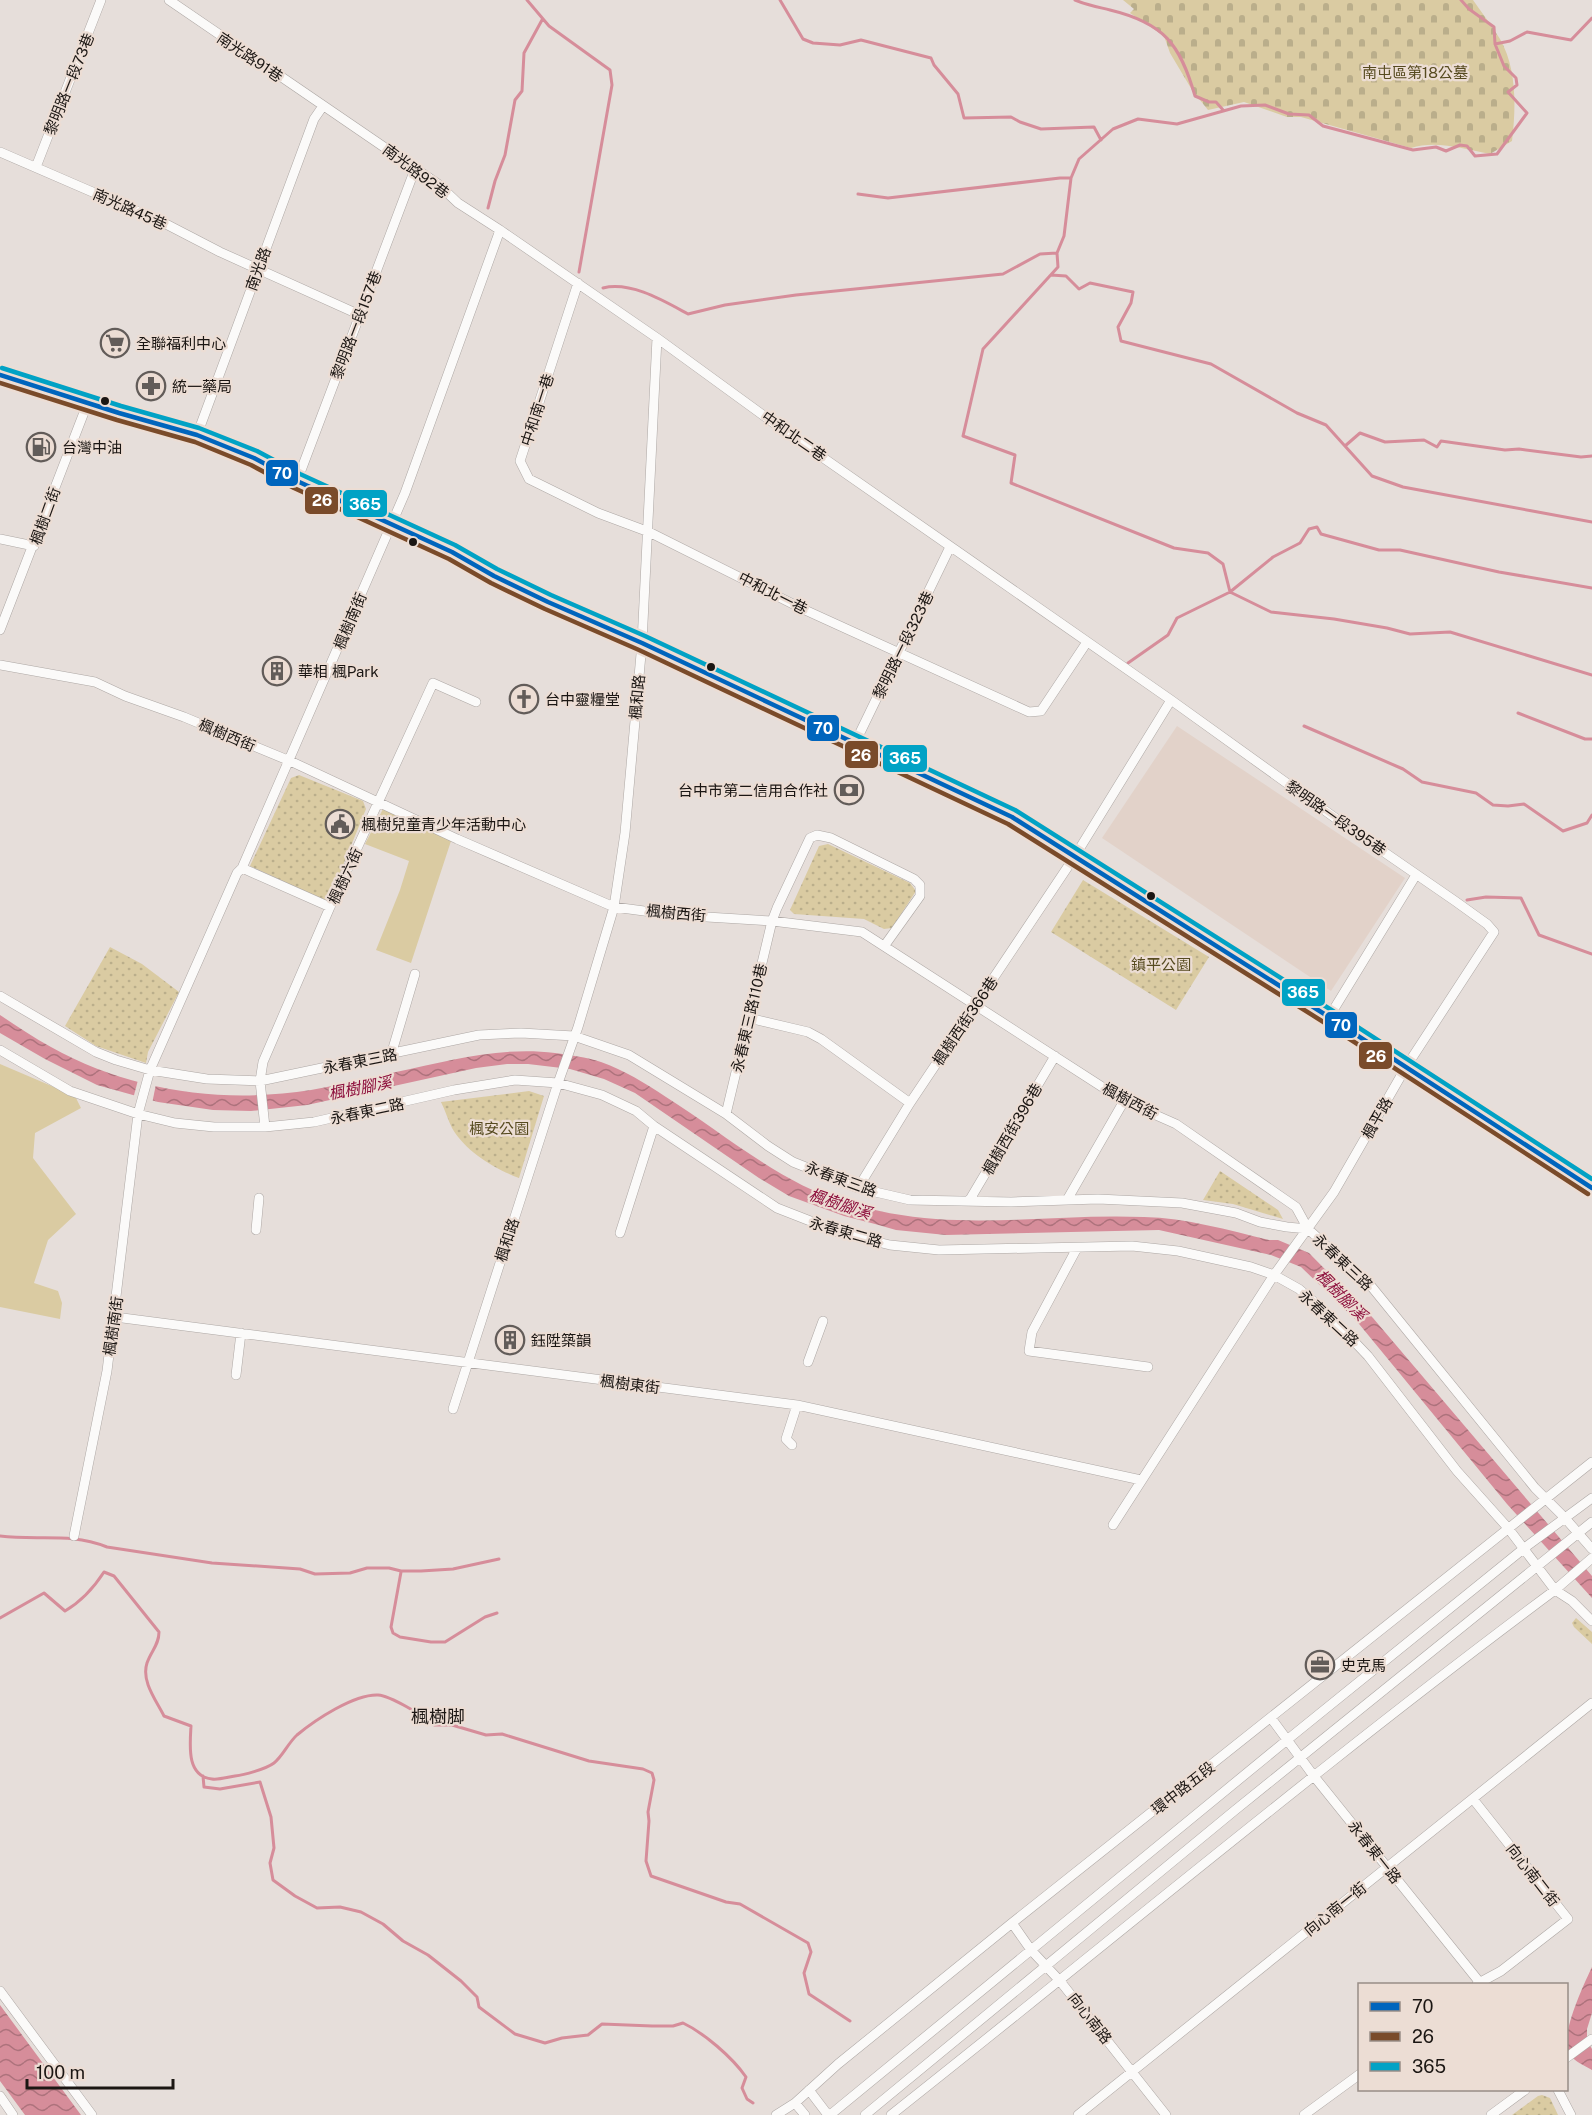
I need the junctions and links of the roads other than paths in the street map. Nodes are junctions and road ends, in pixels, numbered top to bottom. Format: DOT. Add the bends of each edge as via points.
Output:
graph roads {
  1 [pos="101,0"];
  2 [pos="168,0"];
  3 [pos="323,106"];
  4 [pos="332,112"];
  5 [pos="0,152"];
  6 [pos="36,167"];
  7 [pos="416,169"];
  8 [pos="500,230"];
  9 [pos="258,268"];
  10 [pos="578,283"];
  11 [pos="360,315"];
  12 [pos="657,338"];
  13 [pos="0,375"];
  14 [pos="88,402"];
  15 [pos="197,435"];
  16 [pos="297,481"];
  17 [pos="392,526"];
  18 [pos="649,532"];
  19 [pos="0,539"];
  20 [pos="34,546"];
  21 [pos="950,547"];
  22 [pos="0,630"];
  23 [pos="1087,642"];
  24 [pos="642,643"];
  25 [pos="899,651"];
  26 [pos="0,665"];
  27 [pos="1171,700"];
  28 [pos="476,702"];
  29 [pos="855,743"];
  30 [pos="290,760"];
  31 [pos="378,803"];
  32 [pos="1075,856"];
  33 [pos="243,868"];
  34 [pos="1416,874"];
  35 [pos="330,907"];
  36 [pos="614,907"];
  37 [pos="772,921"];
  38 [pos="1491,939"];
  39 [pos="885,945"];
  40 [pos="415,974"];
  41 [pos="0,996"];
  42 [pos="975,1006"];
  43 [pos="1329,1017"];
  44 [pos="749,1018"];
  45 [pos="574,1036"];
  46 [pos="0,1050"];
  47 [pos="391,1054"];
  48 [pos="1055,1056"];
  49 [pos="1406,1067"];
  50 [pos="150,1070"];
  51 [pos="261,1081"];
  52 [pos="558,1083"];
  53 [pos="1124,1101"];
  54 [pos="910,1103"];
  55 [pos="138,1114"];
  56 [pos="726,1114"];
  57 [pos="654,1126"];
  58 [pos="265,1127"];
  59 [pos="858,1188"];
  60 [pos="1592,1188"];
  61 [pos="259,1198"];
  62 [pos="1067,1200"];
  63 [pos="969,1201"];
  64 [pos="256,1230"];
  65 [pos="1305,1232"];
  66 [pos="620,1233"];
  67 [pos="1077,1248"];
  68 [pos="1274,1275"];
  69 [pos="115,1317"];
  70 [pos="824,1321"];
  71 [pos="241,1333"];
  72 [pos="808,1362"];
  73 [pos="468,1363"];
  74 [pos="1148,1367"];
  75 [pos="237,1375"];
  76 [pos="796,1405"];
  77 [pos="453,1409"];
  78 [pos="792,1445"];
  79 [pos="1592,1462"];
  80 [pos="1141,1480"];
  81 [pos="1592,1498"];
  82 [pos="1545,1499"];
  83 [pos="1563,1520"];
  84 [pos="1592,1522"];
  85 [pos="1113,1525"];
  86 [pos="1510,1526"];
  87 [pos="1576,1535"];
  88 [pos="74,1536"];
  89 [pos="1525,1548"];
  90 [pos="1592,1549"];
  91 [pos="1592,1558"];
  92 [pos="1539,1564"];
  93 [pos="1557,1588"];
  94 [pos="1592,1621"];
  95 [pos="1592,1702"];
  96 [pos="1271,1718"];
  97 [pos="1287,1740"];
  98 [pos="1301,1759"];
  99 [pos="1314,1775"];
  100 [pos="1473,1799"];
  101 [pos="1387,1868"];
  102 [pos="1012,1923"];
  103 [pos="1031,1950"];
  104 [pos="1046,1968"];
  105 [pos="1060,1981"];
  106 [pos="1478,1983"];
  107 [pos="1481,1983"];
  108 [pos="0,1991"];
  109 [pos="1592,2039"];
  110 [pos="1568,2057"];
  111 [pos="1132,2072"];
  112 [pos="1358,2075"];
  113 [pos="809,2090"];
  114 [pos="1525,2091"];
  115 [pos="1559,2091"];
  116 [pos="0,2097"];
  117 [pos="795,2103"];
  118 [pos="14,2115"];
  119 [pos="92,2115"];
  120 [pos="776,2115"];
  121 [pos="805,2115"];
  122 [pos="829,2115"];
  123 [pos="865,2115"];
  124 [pos="891,2115"];
  125 [pos="1078,2115"];
  126 [pos="1166,2115"];
  127 [pos="1304,2115"];
  128 [pos="1491,2115"];
  129 [pos="1571,2115"];
  1 -- 6 [label="street, 黎明路一段73巷"];
  2 -- 3 [label="street, 南光路91巷"];
  3 -- 4 [label="street, 南光路91巷"];
  3 -- 9 [label="street, 南光路" via="314,119"];
  4 -- 7 [label="street, 南光路92巷"];
  5 -- 6 [label="street, 南光路45巷"];
  6 -- 9 [label="street, 南光路45巷"];
  7 -- 8 [label="street, 南光路92巷"];
  7 -- 11 [label="street, 黎明路一段157巷"];
  8 -- 10 [label="street, 中和北二巷"];
  8 -- 17 [label="street, 楓樹南街"];
  9 -- 11 [label="street, 南光路45巷"];
  9 -- 15 [label="street, 南光路"];
  10 -- 12 [label="street, 中和北二巷"];
  10 -- 18 [label="street, 中和南一巷" via="520,461 529,480"];
  11 -- 16 [label="street, 黎明路一段157巷"];
  12 -- 18 [label="street, 楓和路"];
  12 -- 21 [label="street, 中和北二巷"];
  13 -- 14 [label="main road"];
  14 -- 15 [label="main road"];
  14 -- 20 [label="street, 楓樹二街"];
  15 -- 16 [label="main road"];
  16 -- 17 [label="main road"];
  17 -- 24 [label="main road"];
  17 -- 30 [label="street, 楓樹南街"];
  18 -- 24 [label="street, 楓和路"];
  18 -- 25 [label="street, 中和北一巷"];
  19 -- 20 [label="street"];
  20 -- 22 [label="street, 楓樹二街"];
  21 -- 23 [label="street, 中和北二巷"];
  21 -- 25 [label="street, 黎明路一段323巷"];
  23 -- 25 [label="street, 中和北一巷" via="1041,711 1029,712"];
  23 -- 27 [label="street, 黎明路一段395巷"];
  24 -- 29 [label="main road"];
  24 -- 36 [label="street, 楓和路" via="625,833"];
  25 -- 29 [label="street, 黎明路一段323巷"];
  26 -- 30 [label="street, 楓樹西街" via="95,682"];
  27 -- 32 [label="street"];
  27 -- 34 [label="street, 黎明路一段395巷"];
  28 -- 31 [label="street, 楓樹六街" via="433,683"];
  29 -- 32 [label="main road" via="1012,817"];
  30 -- 31 [label="street, 楓樹西街"];
  30 -- 33 [label="street, 楓樹南街"];
  31 -- 35 [label="street, 楓樹六街"];
  31 -- 36 [label="street, 楓樹西街"];
  32 -- 42 [label="street, 楓樹西街366巷"];
  32 -- 43 [label="main road"];
  33 -- 35 [label="street"];
  33 -- 50 [label="street, 楓樹南街" via="237,873"];
  34 -- 38 [label="street, 黎明路一段395巷" via="1487,924 1494,932"];
  34 -- 43 [label="street"];
  35 -- 51 [label="street, 楓樹六街" via="263,1062"];
  36 -- 37 [label="street, 楓樹西街"];
  36 -- 45 [label="street, 楓和路"];
  37 -- 39 [label="street, 楓樹西街" via="862,932"];
  37 -- 39 [label="street, 永春東三路110巷" via="810,838 824,836 920,885 920,896"];
  37 -- 44 [label="street, 永春東三路110巷"];
  38 -- 49 [label="street, 楓平路"];
  39 -- 42 [label="street, 楓樹西街"];
  40 -- 47 [label="street"];
  41 -- 50 [label="street, 永春東三路" via="96,1052"];
  42 -- 48 [label="street, 楓樹西街"];
  42 -- 54 [label="street, 楓樹西街366巷"];
  43 -- 49 [label="main road"];
  44 -- 54 [label="street" via="821,1039"];
  44 -- 56 [label="street, 永春東三路110巷"];
  45 -- 47 [label="street, 永春東三路" via="479,1035"];
  45 -- 52 [label="street, 楓和路"];
  45 -- 56 [label="street, 永春東三路" via="629,1055"];
  46 -- 55 [label="street, 永春東二路" via="70,1090"];
  47 -- 51 [label="street, 永春東三路"];
  48 -- 53 [label="street, 楓樹西街"];
  48 -- 63 [label="street, 楓樹西街396巷"];
  49 -- 60 [label="main road"];
  49 -- 65 [label="street, 楓平路" via="1334,1192"];
  50 -- 51 [label="street, 永春東三路" via="207,1079"];
  50 -- 55 [label="street, 楓樹南街"];
  51 -- 58 [label="street, 楓樹六街"];
  52 -- 57 [label="street, 永春東二路" via="602,1095 636,1111"];
  52 -- 58 [label="street, 永春東二路" via="515,1080 314,1122"];
  52 -- 73 [label="street, 楓和路"];
  53 -- 62 [label="street"];
  53 -- 65 [label="street, 楓樹西街" via="1176,1124 1296,1208"];
  54 -- 59 [label="street, 楓樹西街366巷"];
  55 -- 58 [label="street, 永春東二路" via="214,1127"];
  55 -- 69 [label="street, 楓樹南街"];
  56 -- 59 [label="street, 永春東三路" via="793,1162"];
  57 -- 66 [label="street"];
  57 -- 67 [label="street, 永春東二路" via="777,1208 841,1233 890,1245 939,1250"];
  59 -- 63 [label="street, 永春東三路" via="899,1198"];
  61 -- 64 [label="street"];
  62 -- 63 [label="street, 永春東三路"];
  62 -- 65 [label="street, 永春東三路" via="1182,1203"];
  65 -- 68 [label="street, 楓平路"];
  65 -- 82 [label="street, 永春東三路" via="1371,1286"];
  67 -- 68 [label="street, 永春東二路" via="1132,1246 1178,1251"];
  67 -- 74 [label="street" via="1032,1332 1029,1351"];
  68 -- 80 [label="street"];
  68 -- 86 [label="street, 永春東二路" via="1299,1289 1348,1334 1457,1471"];
  69 -- 71 [label="street, 楓樹東街"];
  69 -- 88 [label="street, 楓樹南街"];
  70 -- 72 [label="street"];
  71 -- 73 [label="street, 楓樹東街"];
  71 -- 75 [label="street"];
  73 -- 76 [label="street, 楓樹東街"];
  73 -- 77 [label="street, 楓和路"];
  76 -- 78 [label="street" via="786,1439"];
  76 -- 80 [label="street, 楓樹東街"];
  79 -- 82 [label="street, 環中路五段"];
  80 -- 85 [label="street"];
  81 -- 83 [label="street, 環中路五段"];
  82 -- 83 [label="street, 永春東三路"];
  82 -- 86 [label="street, 環中路五段"];
  83 -- 87 [label="street, 永春東三路"];
  83 -- 89 [label="street, 環中路五段"];
  84 -- 87 [label="street"];
  86 -- 89 [label="street, 永春東二路"];
  86 -- 96 [label="street, 環中路五段"];
  87 -- 90 [label="street, 永春東三路"];
  87 -- 92 [label="street"];
  89 -- 92 [label="street, 永春東二路"];
  89 -- 97 [label="street, 環中路五段"];
  91 -- 93 [label="street"];
  92 -- 93 [label="street, 永春東二路"];
  92 -- 98 [label="street"];
  93 -- 94 [label="street, 永春東二路"];
  93 -- 99 [label="street"];
  95 -- 100 [label="street, 向心南一街"];
  96 -- 97 [label="street, 永春東一路"];
  96 -- 102 [label="street, 環中路五段"];
  97 -- 98 [label="street, 永春東一路"];
  97 -- 103 [label="street, 環中路五段"];
  98 -- 99 [label="street, 永春東一路"];
  98 -- 104 [label="street"];
  99 -- 101 [label="street, 永春東一路"];
  99 -- 105 [label="street"];
  100 -- 101 [label="street, 向心南一街"];
  100 -- 107 [label="street, 向心南二街" via="1568,1919"];
  101 -- 106 [label="street, 永春東一路"];
  101 -- 111 [label="street, 向心南一街"];
  102 -- 103 [label="street, 向心南路"];
  102 -- 113 [label="street, 環中路五段"];
  103 -- 104 [label="street, 向心南路"];
  103 -- 122 [label="street, 環中路五段"];
  104 -- 105 [label="street, 向心南路"];
  104 -- 123 [label="street"];
  105 -- 111 [label="street, 向心南路"];
  105 -- 124 [label="street"];
  108 -- 119 [label="street"];
  109 -- 110 [label="street"];
  111 -- 125 [label="street, 向心南一街"];
  111 -- 126 [label="street, 向心南路"];
  112 -- 127 [label="street"];
  113 -- 117 [label="street, 環中路五段"];
  113 -- 122 [label="street"];
  114 -- 128 [label="street"];
  115 -- 129 [label="street"];
  116 -- 118 [label="street"];
  117 -- 120 [label="street, 環中路五段"];
  117 -- 121 [label="street"];
}
